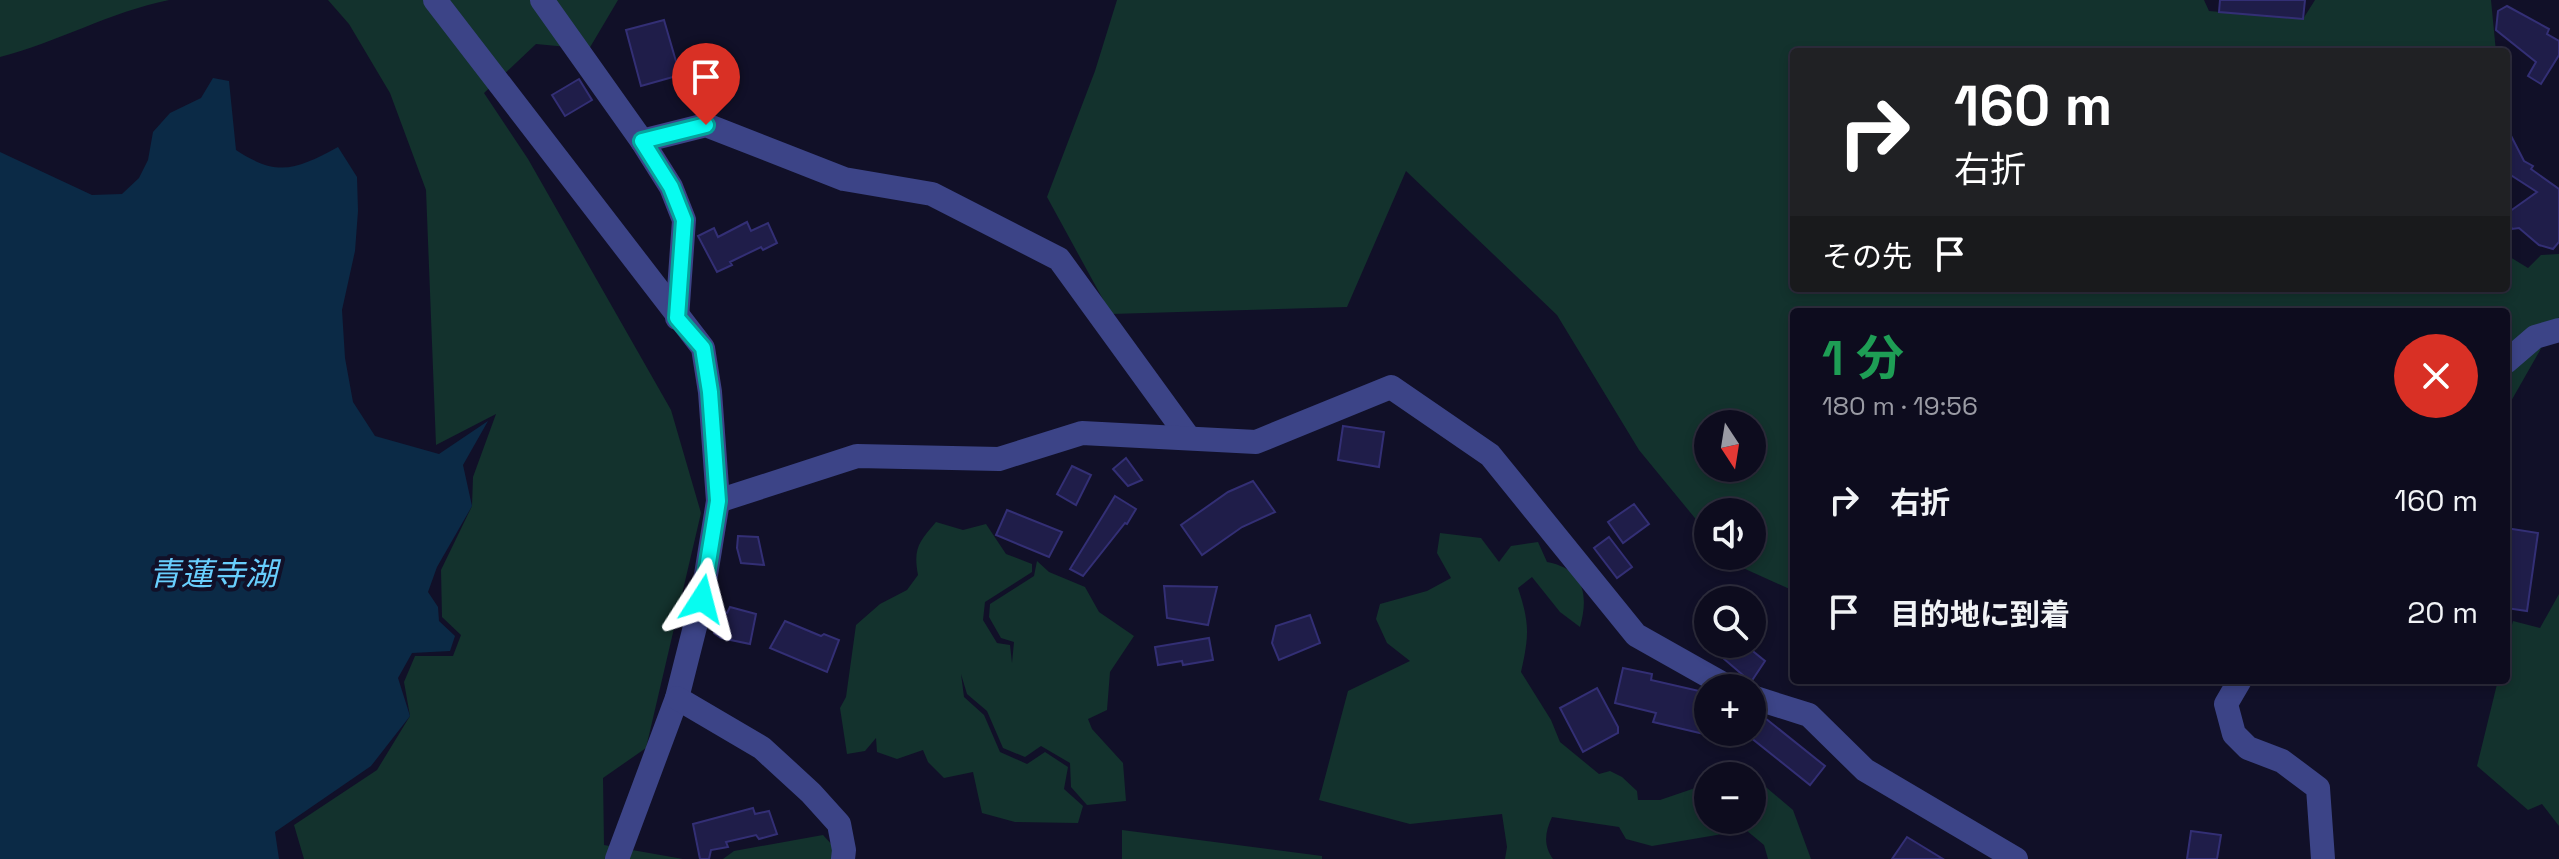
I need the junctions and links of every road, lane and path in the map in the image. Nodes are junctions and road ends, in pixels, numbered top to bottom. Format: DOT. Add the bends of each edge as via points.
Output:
graph roads {
  1 [pos="435,0"];
  2 [pos="542,0"];
  3 [pos="642,141"];
  4 [pos="677,318"];
  5 [pos="2559,330"];
  6 [pos="2510,359"];
  7 [pos="1189,438"];
  8 [pos="718,501"];
  9 [pos="1705,674"];
  10 [pos="2238,684"];
  11 [pos="677,698"];
  12 [pos="1766,701"];
  13 [pos="617,859"];
  14 [pos="843,859"];
  15 [pos="2016,859"];
  16 [pos="2323,859"];
  1 -- 4 [label="street"];
  2 -- 3 [label="street"];
  3 -- 4 [label="street" via="671,187 684,220"];
  3 -- 7 [label="street" via="706,125 844,179 932,194 1059,259"];
  4 -- 8 [label="street" via="703,348"];
  5 -- 6 [label="street" via="2535,337"];
  7 -- 8 [label="street" via="1082,433 999,459 857,456"];
  7 -- 9 [label="street" via="1256,442 1391,387 1490,455 1636,635"];
  8 -- 11 [label="street" via="702,599"];
  10 -- 16 [label="street" via="2226,704 2234,734 2248,748 2282,761 2318,788"];
  11 -- 13 [label="street"];
  11 -- 14 [label="street" via="762,748 811,793 839,824"];
  12 -- 15 [label="street" via="1809,715 1865,770"];
}
